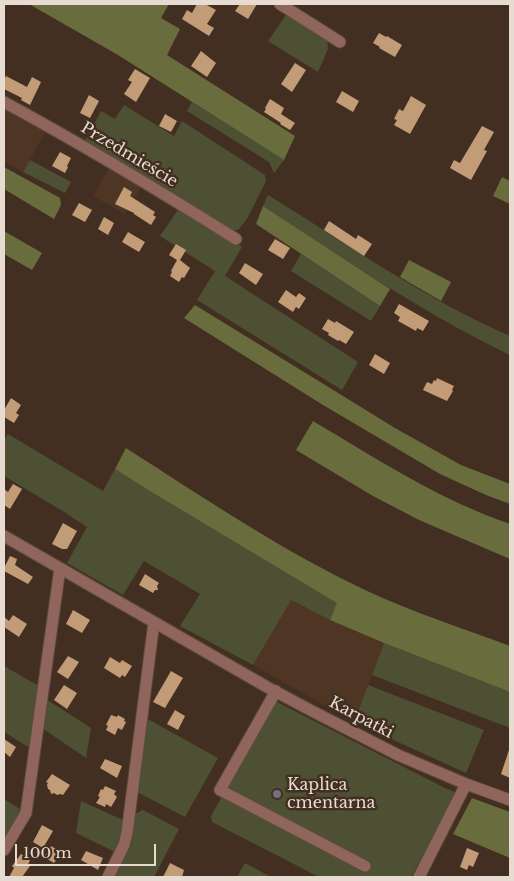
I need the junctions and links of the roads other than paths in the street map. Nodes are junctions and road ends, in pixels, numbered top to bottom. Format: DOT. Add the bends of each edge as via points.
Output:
graph roads {
  1 [pos="280,4"];
  2 [pos="340,42"];
  3 [pos="4,102"];
  4 [pos="236,239"];
  5 [pos="4,536"];
  6 [pos="60,568"];
  7 [pos="154,622"];
  8 [pos="276,691"];
  9 [pos="466,784"];
  10 [pos="510,800"];
  11 [pos="4,850"];
  12 [pos="365,866"];
  13 [pos="108,877"];
  14 [pos="419,877"];
  1 -- 2 [label="street"];
  3 -- 4 [label="street, Przedmieście"];
  5 -- 6 [label="street, Karpatki"];
  6 -- 7 [label="street, Karpatki"];
  6 -- 11 [label="street" via="26,814"];
  7 -- 8 [label="street, Karpatki"];
  7 -- 13 [label="street" via="128,833"];
  8 -- 9 [label="street, Karpatki" via="398,755"];
  8 -- 12 [label="street" via="215,787"];
  9 -- 10 [label="street, Karpatki"];
  9 -- 14 [label="street"];
}
